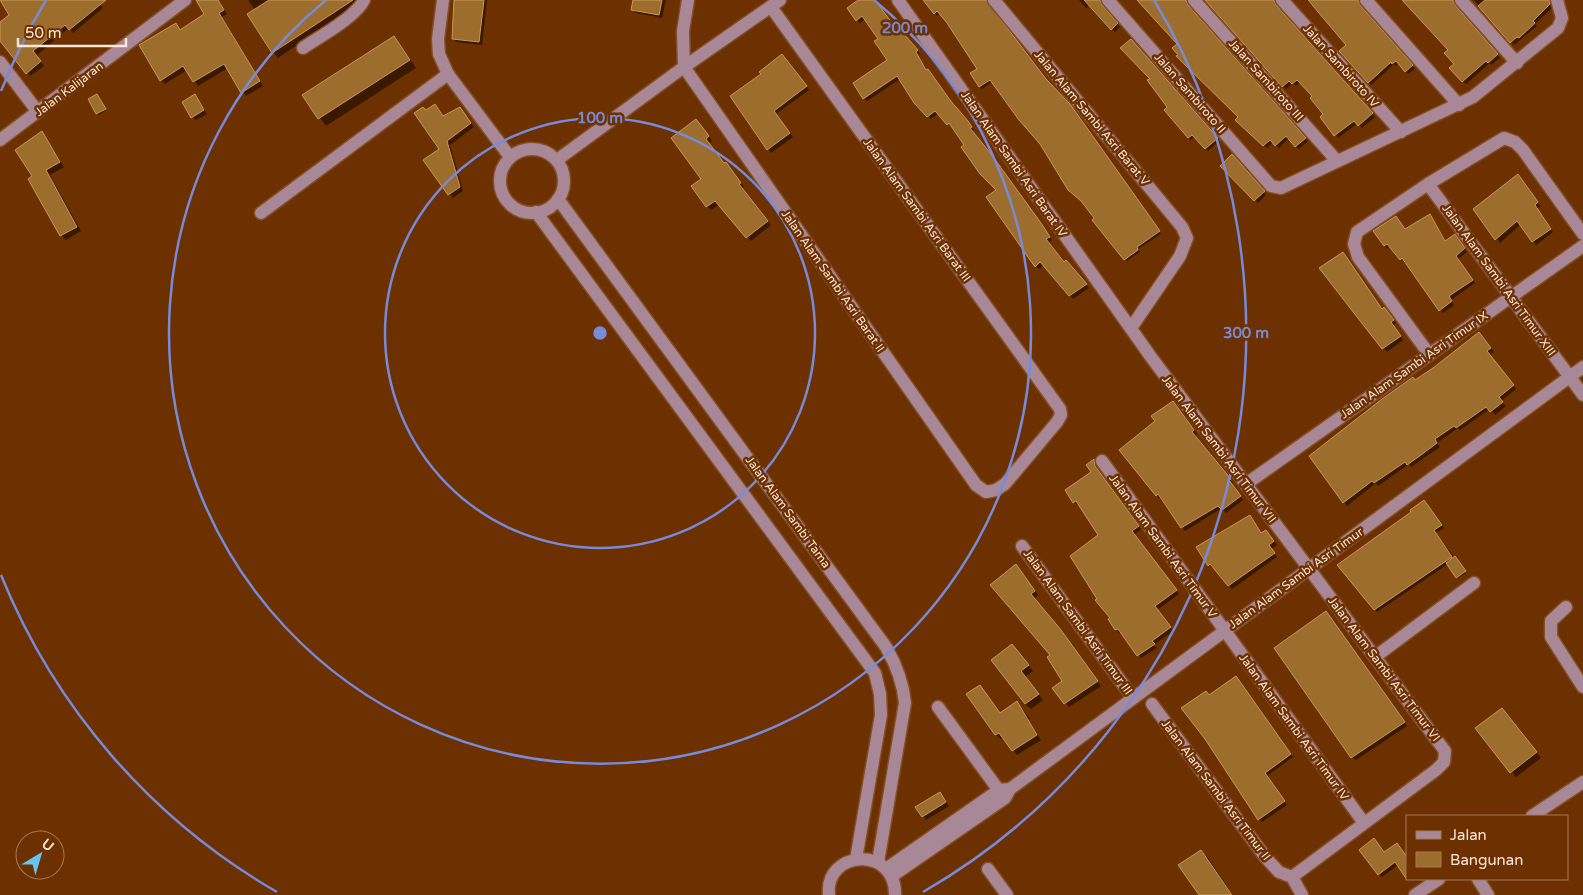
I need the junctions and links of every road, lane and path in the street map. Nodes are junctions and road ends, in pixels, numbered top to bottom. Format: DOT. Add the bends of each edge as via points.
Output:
graph roads {
  1 [pos="185,0"];
  2 [pos="364,0"];
  3 [pos="443,0"];
  4 [pos="688,0"];
  5 [pos="898,0"];
  6 [pos="994,0"];
  7 [pos="1108,0"];
  8 [pos="1194,0"];
  9 [pos="1282,0"];
  10 [pos="1366,0"];
  11 [pos="1461,0"];
  12 [pos="1557,0"];
  13 [pos="776,3"];
  14 [pos="303,48"];
  15 [pos="0,62"];
  16 [pos="1517,63"];
  17 [pos="684,67"];
  18 [pos="448,74"];
  19 [pos="1459,105"];
  20 [pos="38,112"];
  21 [pos="1401,132"];
  22 [pos="0,140"];
  23 [pos="510,157"];
  24 [pos="557,160"];
  25 [pos="1337,161"];
  26 [pos="1428,184"];
  27 [pos="558,199"];
  28 [pos="536,212"];
  29 [pos="262,213"];
  30 [pos="1583,234"];
  31 [pos="1583,246"];
  32 [pos="1511,297"];
  33 [pos="1133,331"];
  34 [pos="1429,354"];
  35 [pos="1583,367"];
  36 [pos="1570,377"];
  37 [pos="1583,395"];
  38 [pos="1102,461"];
  39 [pos="1246,484"];
  40 [pos="986,492"];
  41 [pos="1022,546"];
  42 [pos="1310,568"];
  43 [pos="1474,583"];
  44 [pos="1566,607"];
  45 [pos="1225,631"];
  46 [pos="1375,656"];
  47 [pos="1583,686"];
  48 [pos="1133,698"];
  49 [pos="1152,704"];
  50 [pos="938,707"];
  51 [pos="1583,782"];
  52 [pos="1004,792"];
  53 [pos="1534,815"];
  54 [pos="1364,823"];
  55 [pos="856,859"];
  56 [pos="885,869"];
  57 [pos="988,869"];
  58 [pos="1292,877"];
  59 [pos="1438,880"];
  60 [pos="1479,880"];
  61 [pos="829,895"];
  62 [pos="896,895"];
  63 [pos="1008,895"];
  64 [pos="1302,895"];
  65 [pos="1415,895"];
  66 [pos="1488,895"];
  1 -- 20 [label="street, Jalan Kalijaran"];
  2 -- 14 [label="street" via="351,14"];
  3 -- 18 [label="street" via="438,40 439,54"];
  4 -- 17 [label="street" via="683,31"];
  5 -- 33 [label="street, Jalan Alam Sambi Asri Barat IV"];
  6 -- 33 [label="street, Jalan Alam Sambi Asri Barat V" via="1182,227 1187,238 1180,256"];
  7 -- 25 [label="street, Jalan Sambiroto II" via="1271,186 1281,188"];
  8 -- 25 [label="street, Jalan Sambiroto III"];
  9 -- 21 [label="street, Jalan Sambiroto IV"];
  10 -- 19 [label="street"];
  11 -- 16 [label="street"];
  12 -- 16 [label="street" via="1562,18 1558,28"];
  13 -- 17 [label="street"];
  13 -- 40 [label="street, Jalan Alam Sambi Asri Barat III" via="1060,409 1061,415 1005,484"];
  15 -- 20 [label="street"];
  16 -- 19 [label="street"];
  17 -- 24 [label="street"];
  17 -- 40 [label="street, Jalan Alam Sambi Asri Barat II" via="976,485"];
  18 -- 23 [label="street"];
  18 -- 29 [label="street"];
  19 -- 21 [label="street"];
  20 -- 22 [label="street, Jalan Kalijaran"];
  21 -- 25 [label="street"];
  23 -- 24 [label="street" via="529,148 549,153"];
  23 -- 28 [label="street" via="500,176 504,196 518,210"];
  24 -- 27 [label="street" via="563,173 564,187"];
  26 -- 30 [label="street" via="1504,138 1523,150"];
  26 -- 32 [label="street, Jalan Alam Sambi Asri Timur XIII"];
  26 -- 34 [label="street" via="1358,232 1354,244 1358,257"];
  27 -- 28 [label="street" via="545,210"];
  27 -- 56 [label="street, Jalan Alam Sambi Tama" via="897,665 903,684 904,704"];
  28 -- 55 [label="street, Jalan Alam Sambi Tama" via="875,673 881,715"];
  31 -- 32 [label="street, Jalan Alam Sambi Asri Timur IX"];
  32 -- 34 [label="street, Jalan Alam Sambi Asri Timur IX"];
  32 -- 36 [label="street, Jalan Alam Sambi Asri Timur XIII"];
  33 -- 39 [label="street, Jalan Alam Sambi Asri Timur VII"];
  34 -- 39 [label="street, Jalan Alam Sambi Asri Timur IX"];
  35 -- 36 [label="street, Jalan Alam Sambi Asri Timur"];
  36 -- 37 [label="street, Jalan Alam Sambi Asri Timur XIII"];
  36 -- 42 [label="street, Jalan Alam Sambi Asri Timur"];
  38 -- 45 [label="street, Jalan Alam Sambi Asri Timur V"];
  39 -- 42 [label="street, Jalan Alam Sambi Asri Timur VII"];
  41 -- 48 [label="street, Jalan Alam Sambi Asri Timur III"];
  42 -- 45 [label="street, Jalan Alam Sambi Asri Timur"];
  42 -- 46 [label="street, Jalan Alam Sambi Asri Timur VI"];
  43 -- 46 [label="street"];
  44 -- 47 [label="street" via="1551,621 1552,637"];
  45 -- 48 [label="street, Jalan Alam Sambi Asri Timur"];
  45 -- 54 [label="street, Jalan Alam Sambi Asri Timur IV"];
  46 -- 54 [label="street, Jalan Alam Sambi Asri Timur VI" via="1445,751 1444,762 1436,770"];
  48 -- 52 [label="street, Jalan Alam Sambi Asri Timur"];
  49 -- 58 [label="street, Jalan Alam Sambi Asri Timur II" via="1266,858 1279,872"];
  50 -- 52 [label="street"];
  51 -- 53 [label="street"];
  52 -- 56 [label="street, Jalan Alam Sambi Asri Timur"];
  54 -- 58 [label="street"];
  55 -- 56 [label="street" via="867,859"];
  55 -- 61 [label="street" via="837,870 831,880"];
  56 -- 62 [label="street"];
  57 -- 63 [label="street"];
  58 -- 64 [label="street, Jalan Alam Sambi Asri Timur II"];
  59 -- 65 [label="street"];
  60 -- 66 [label="street"];
}
